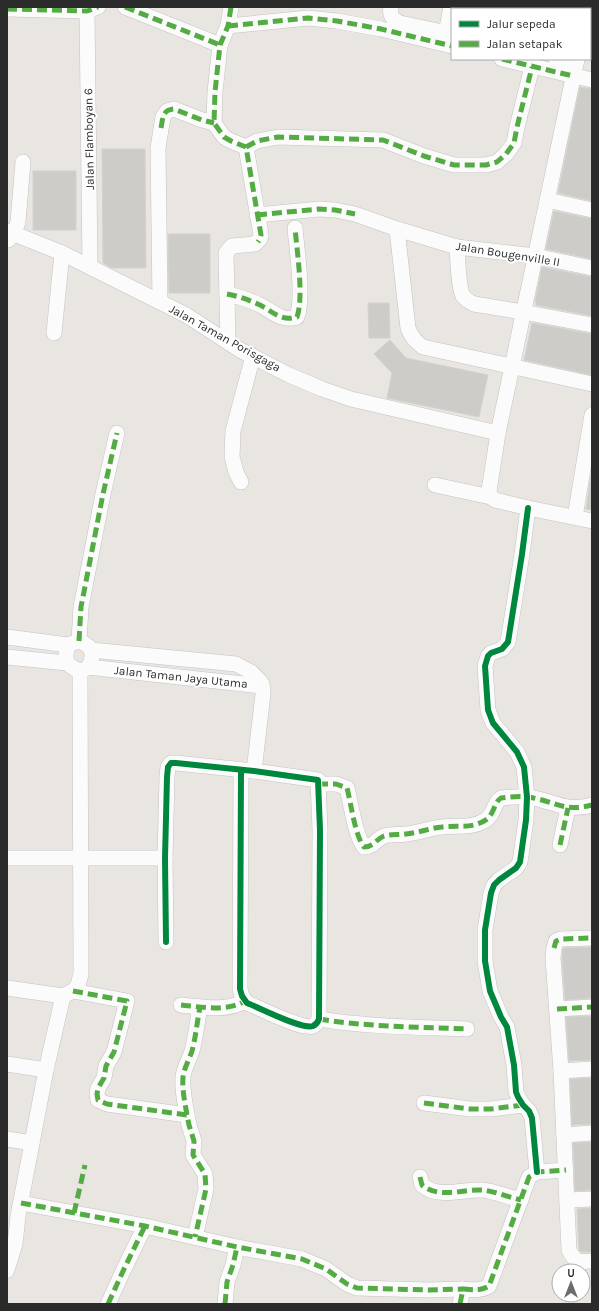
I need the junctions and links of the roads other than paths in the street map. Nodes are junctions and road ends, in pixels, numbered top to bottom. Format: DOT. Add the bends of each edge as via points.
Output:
graph roads {
  1 [pos="125,7"];
  2 [pos="231,7"];
  3 [pos="391,7"];
  4 [pos="451,7"];
  5 [pos="7,9"];
  6 [pos="93,9"];
  7 [pos="228,26"];
  8 [pos="450,38"];
  9 [pos="220,45"];
  10 [pos="506,60"];
  11 [pos="559,60"];
  12 [pos="575,66"];
  13 [pos="532,67"];
  14 [pos="592,80"];
  15 [pos="214,123"];
  16 [pos="246,147"];
  17 [pos="23,162"];
  18 [pos="547,200"];
  19 [pos="592,210"];
  20 [pos="257,215"];
  21 [pos="295,228"];
  22 [pos="397,229"];
  23 [pos="9,235"];
  24 [pos="457,247"];
  25 [pos="62,253"];
  26 [pos="535,256"];
  27 [pos="90,267"];
  28 [pos="592,268"];
  29 [pos="227,294"];
  30 [pos="160,302"];
  31 [pos="523,312"];
  32 [pos="592,325"];
  33 [pos="54,333"];
  34 [pos="228,342"];
  35 [pos="253,356"];
  36 [pos="511,367"];
  37 [pos="592,384"];
  38 [pos="592,416"];
  39 [pos="498,433"];
  40 [pos="117,434"];
  41 [pos="589,454"];
  42 [pos="241,482"];
  43 [pos="435,485"];
  44 [pos="491,497"];
  45 [pos="528,508"];
  46 [pos="575,517"];
  47 [pos="592,521"];
  48 [pos="7,637"];
  49 [pos="74,643"];
  50 [pos="92,650"];
  51 [pos="7,657"];
  52 [pos="78,667"];
  53 [pos="262,686"];
  54 [pos="247,770"];
  55 [pos="318,784"];
  56 [pos="527,797"];
  57 [pos="592,805"];
  58 [pos="568,808"];
  59 [pos="560,845"];
  60 [pos="7,858"];
  61 [pos="80,858"];
  62 [pos="165,858"];
  63 [pos="592,938"];
  64 [pos="166,942"];
  65 [pos="7,988"];
  66 [pos="68,994"];
  67 [pos="245,1001"];
  68 [pos="181,1005"];
  69 [pos="200,1007"];
  70 [pos="592,1007"];
  71 [pos="557,1009"];
  72 [pos="319,1019"];
  73 [pos="467,1029"];
  74 [pos="7,1064"];
  75 [pos="46,1070"];
  76 [pos="592,1070"];
  77 [pos="561,1071"];
  78 [pos="424,1103"];
  79 [pos="523,1105"];
  80 [pos="187,1115"];
  81 [pos="592,1133"];
  82 [pos="564,1135"];
  83 [pos="7,1139"];
  84 [pos="32,1143"];
  85 [pos="566,1170"];
  86 [pos="536,1172"];
  87 [pos="420,1177"];
  88 [pos="592,1199"];
  89 [pos="521,1200"];
  90 [pos="568,1200"];
  91 [pos="15,1211"];
  92 [pos="145,1226"];
  93 [pos="195,1237"];
  94 [pos="237,1247"];
  95 [pos="592,1261"];
  96 [pos="7,1270"];
  97 [pos="464,1289"];
  98 [pos="108,1304"];
  99 [pos="225,1304"];
  100 [pos="460,1304"];
  1 -- 9 [label="street"];
  2 -- 7 [label="street"];
  3 -- 8 [label="street" via="390,15 400,23"];
  4 -- 8 [label="street"];
  5 -- 6 [label="street"];
  6 -- 27 [label="street, Jalan Flamboyan 6"];
  7 -- 8 [label="street" via="308,18"];
  7 -- 9 [label="street"];
  9 -- 15 [label="street"];
  10 -- 13 [label="street"];
  11 -- 12 [label="street"];
  12 -- 13 [label="street"];
  12 -- 14 [label="street"];
  12 -- 18 [label="street"];
  13 -- 16 [label="street" via="514,143 497,162 486,166 454,165 376,139 278,136"];
  15 -- 16 [label="street" via="224,137"];
  15 -- 30 [label="street" via="174,109 167,111 163,116 158,148"];
  16 -- 20 [label="street"];
  17 -- 23 [label="street" via="18,222"];
  18 -- 19 [label="street"];
  18 -- 26 [label="street"];
  20 -- 22 [label="street, Jalan Bougenville II" via="319,209 355,214"];
  20 -- 29 [label="street" via="261,235 258,242 232,246 226,253"];
  21 -- 29 [label="street" via="299,277 297,317 283,318 261,306"];
  22 -- 24 [label="street, Jalan Bougenville II"];
  22 -- 36 [label="street" via="408,328 412,337 423,347"];
  23 -- 25 [label="street, Jalan Taman Porisgaga"];
  24 -- 26 [label="street, Jalan Bougenville II"];
  24 -- 31 [label="street" via="463,296 474,304"];
  25 -- 27 [label="street, Jalan Taman Porisgaga"];
  25 -- 33 [label="street"];
  26 -- 28 [label="street, Jalan Bougenville II"];
  26 -- 31 [label="street"];
  27 -- 30 [label="street, Jalan Taman Porisgaga"];
  29 -- 34 [label="street"];
  30 -- 34 [label="street, Jalan Taman Porisgaga"];
  31 -- 32 [label="street"];
  31 -- 36 [label="street"];
  34 -- 35 [label="street, Jalan Taman Porisgaga"];
  35 -- 39 [label="street, Jalan Taman Porisgaga" via="289,375 351,399"];
  35 -- 42 [label="street" via="234,431 232,457"];
  36 -- 37 [label="street"];
  36 -- 39 [label="street"];
  38 -- 41 [label="street"];
  39 -- 44 [label="street" via="489,491"];
  40 -- 49 [label="street"];
  41 -- 46 [label="street"];
  43 -- 44 [label="street"];
  44 -- 45 [label="street"];
  45 -- 46 [label="street"];
  45 -- 56 [label="street" via="508,642 502,649 488,656 485,666 488,710 493,723 517,752 524,767"];
  46 -- 47 [label="street"];
  48 -- 49 [label="street"];
  49 -- 50 [label="street" via="85,643"];
  49 -- 52 [label="street" via="66,654"];
  50 -- 52 [label="street" via="91,662"];
  50 -- 53 [label="street, Jalan Taman Jaya Utama" via="236,664 251,672"];
  51 -- 52 [label="street, Jalan Taman Jaya Utama"];
  52 -- 53 [label="street, Jalan Taman Jaya Utama"];
  52 -- 61 [label="street"];
  53 -- 54 [label="street" via="263,694"];
  54 -- 55 [label="street" via="318,780"];
  54 -- 62 [label="street" via="171,763 168,767"];
  54 -- 67 [label="street" via="240,989"];
  55 -- 56 [label="street" via="336,784 347,788 357,830 364,847 370,847 383,836 443,826 470,827 490,817 498,800"];
  55 -- 72 [label="street"];
  56 -- 58 [label="street"];
  56 -- 79 [label="street" via="520,862 494,885 485,930 485,961 490,991 507,1027 516,1092"];
  57 -- 58 [label="street"];
  58 -- 59 [label="street"];
  60 -- 61 [label="street"];
  61 -- 62 [label="street"];
  61 -- 66 [label="street" via="81,974 78,985"];
  62 -- 64 [label="street"];
  63 -- 71 [label="street" via="556,941 553,958"];
  65 -- 66 [label="street"];
  66 -- 75 [label="street"];
  66 -- 80 [label="street" via="126,1001 114,1052 98,1088 98,1100 107,1104"];
  67 -- 69 [label="street" via="228,1007"];
  67 -- 72 [label="street" via="298,1025 312,1026 317,1024"];
  68 -- 69 [label="street"];
  69 -- 80 [label="street" via="195,1038 183,1078"];
  70 -- 71 [label="street"];
  71 -- 77 [label="street"];
  72 -- 73 [label="street" via="394,1027"];
  74 -- 75 [label="street"];
  75 -- 84 [label="street"];
  76 -- 77 [label="street"];
  77 -- 82 [label="street"];
  78 -- 79 [label="street" via="470,1109"];
  79 -- 86 [label="street" via="532,1118"];
  80 -- 93 [label="street" via="194,1142 193,1155 205,1174 206,1189"];
  81 -- 82 [label="street"];
  82 -- 85 [label="street"];
  83 -- 84 [label="street"];
  84 -- 91 [label="street"];
  85 -- 86 [label="street"];
  85 -- 90 [label="street"];
  86 -- 89 [label="street" via="529,1177"];
  87 -- 89 [label="street" via="422,1185 430,1191 483,1190"];
  88 -- 90 [label="street"];
  89 -- 97 [label="street" via="489,1286 479,1290"];
  90 -- 95 [label="street" via="569,1250 579,1262"];
  91 -- 92 [label="street"];
  91 -- 96 [label="street" via="15,1244"];
  92 -- 93 [label="street"];
  92 -- 98 [label="street"];
  93 -- 94 [label="street"];
  94 -- 97 [label="street" via="302,1259 326,1269 357,1288"];
  94 -- 99 [label="street" via="227,1282"];
  97 -- 100 [label="street"];
}
